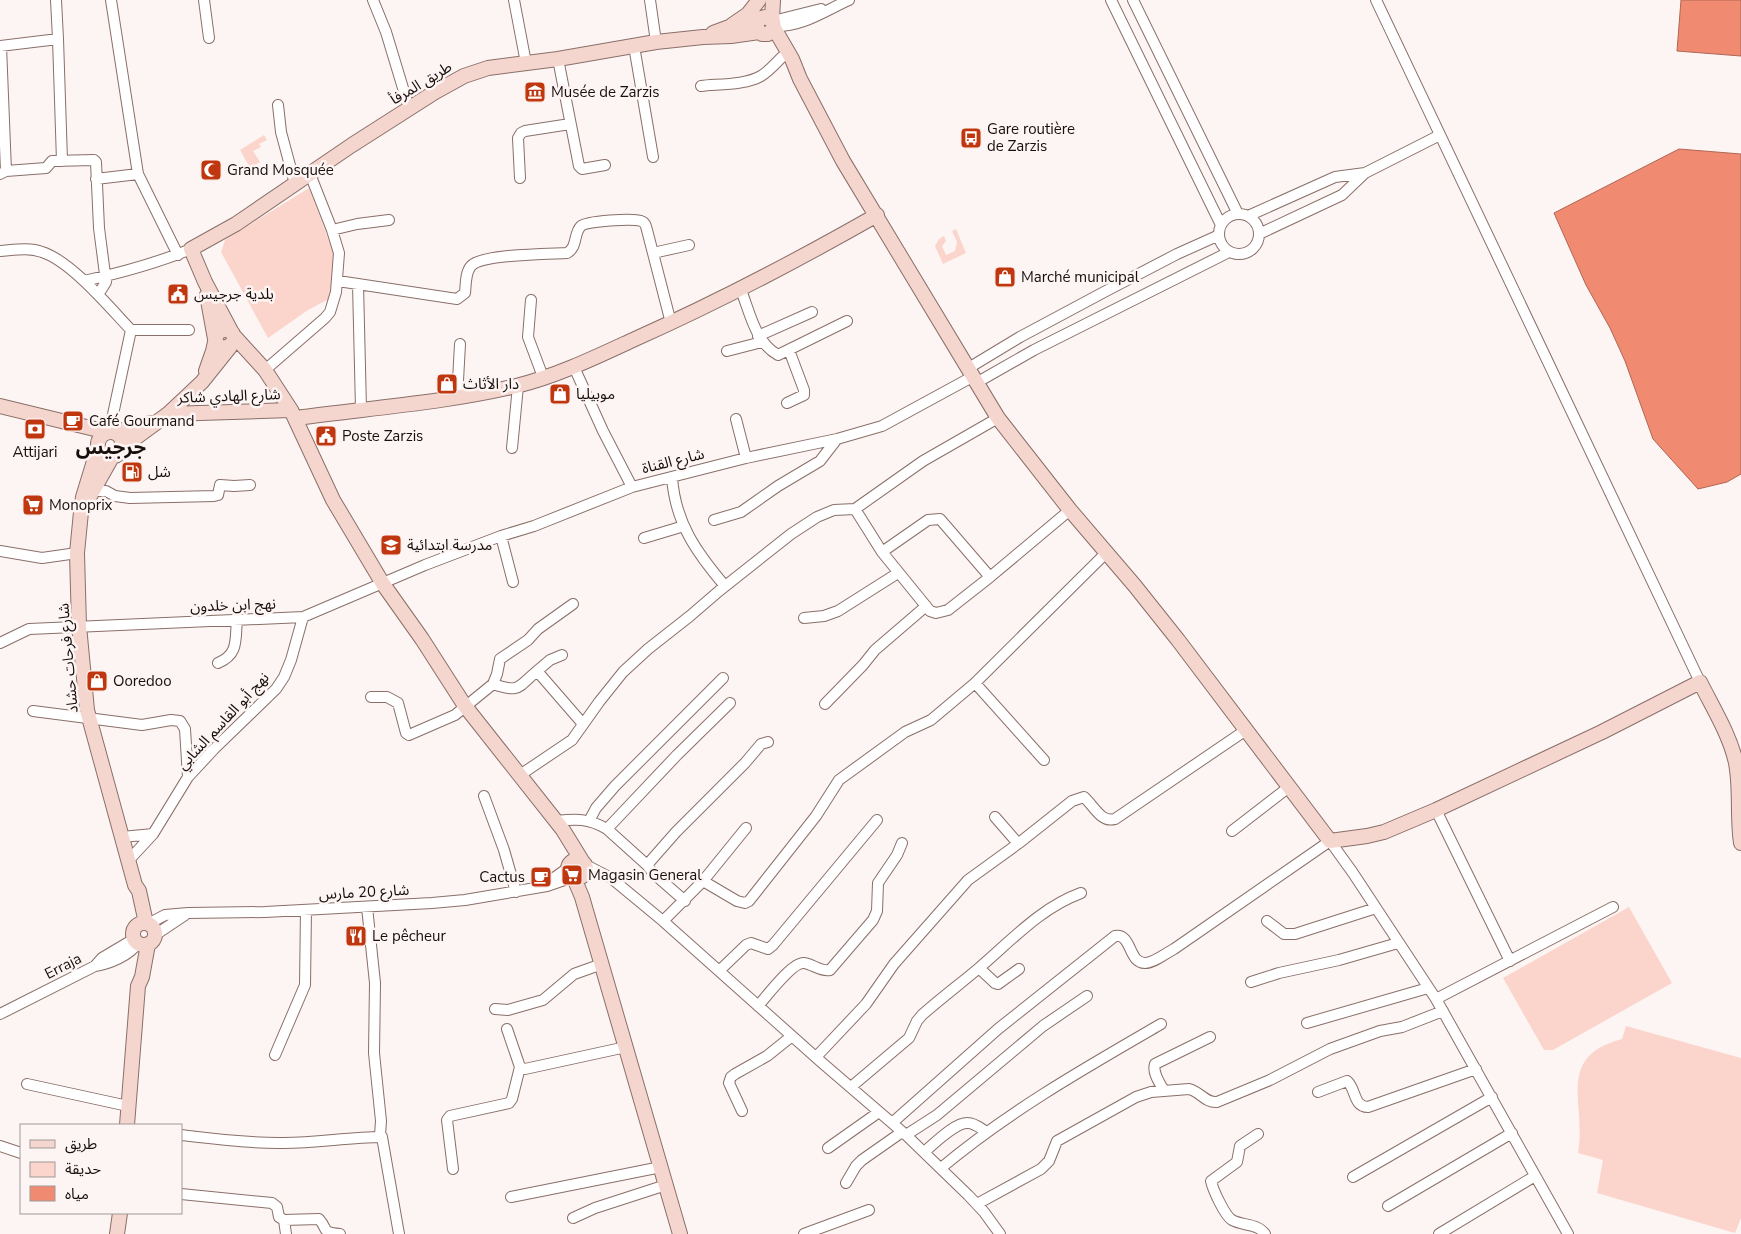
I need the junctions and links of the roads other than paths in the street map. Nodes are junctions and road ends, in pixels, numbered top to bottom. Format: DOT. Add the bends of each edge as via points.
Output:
graph roads {
  1 [pos="56,0"];
  2 [pos="110,0"];
  3 [pos="204,0"];
  4 [pos="373,0"];
  5 [pos="514,0"];
  6 [pos="650,0"];
  7 [pos="759,0"];
  8 [pos="773,0"];
  9 [pos="848,0"];
  10 [pos="1111,0"];
  11 [pos="1133,0"];
  12 [pos="1376,0"];
  13 [pos="766,25"];
  14 [pos="729,27"];
  15 [pos="703,37"];
  16 [pos="209,38"];
  17 [pos="58,39"];
  18 [pos="656,42"];
  19 [pos="0,46"];
  20 [pos="634,46"];
  21 [pos="782,57"];
  22 [pos="558,59"];
  23 [pos="526,63"];
  24 [pos="800,79"];
  25 [pos="700,86"];
  26 [pos="278,104"];
  27 [pos="409,108"];
  28 [pos="570,124"];
  29 [pos="1440,135"];
  30 [pos="653,157"];
  31 [pos="62,161"];
  32 [pos="605,165"];
  33 [pos="3,172"];
  34 [pos="1365,173"];
  35 [pos="138,174"];
  36 [pos="310,174"];
  37 [pos="520,178"];
  38 [pos="96,179"];
  39 [pos="295,184"];
  40 [pos="877,215"];
  41 [pos="1243,215"];
  42 [pos="389,220"];
  43 [pos="1221,225"];
  44 [pos="332,230"];
  45 [pos="1259,234"];
  46 [pos="1218,236"];
  47 [pos="689,245"];
  48 [pos="191,249"];
  49 [pos="0,251"];
  50 [pos="1230,252"];
  51 [pos="653,253"];
  52 [pos="178,255"];
  53 [pos="104,277"];
  54 [pos="84,281"];
  55 [pos="338,281"];
  56 [pos="205,282"];
  57 [pos="358,284"];
  58 [pos="740,290"];
  59 [pos="96,293"];
  60 [pos="531,300"];
  61 [pos="812,312"];
  62 [pos="847,321"];
  63 [pos="671,323"];
  64 [pos="131,330"];
  65 [pos="189,330"];
  66 [pos="760,339"];
  67 [pos="215,340"];
  68 [pos="232,340"];
  69 [pos="460,344"];
  70 [pos="789,350"];
  71 [pos="727,351"];
  72 [pos="574,367"];
  73 [pos="265,370"];
  74 [pos="971,376"];
  75 [pos="543,377"];
  76 [pos="202,382"];
  77 [pos="518,386"];
  78 [pos="457,399"];
  79 [pos="787,403"];
  80 [pos="0,406"];
  81 [pos="361,409"];
  82 [pos="293,414"];
  83 [pos="164,417"];
  84 [pos="736,418"];
  85 [pos="998,418"];
  86 [pos="66,423"];
  87 [pos="111,432"];
  88 [pos="837,439"];
  89 [pos="98,446"];
  90 [pos="123,448"];
  91 [pos="512,448"];
  92 [pos="112,457"];
  93 [pos="746,458"];
  94 [pos="672,476"];
  95 [pos="250,485"];
  96 [pos="632,487"];
  97 [pos="94,491"];
  98 [pos="855,509"];
  99 [pos="1070,510"];
  100 [pos="81,512"];
  101 [pos="714,520"];
  102 [pos="684,526"];
  103 [pos="501,536"];
  104 [pos="644,538"];
  105 [pos="0,551"];
  106 [pos="882,552"];
  107 [pos="78,553"];
  108 [pos="1106,553"];
  109 [pos="898,573"];
  110 [pos="990,577"];
  111 [pos="512,582"];
  112 [pos="383,584"];
  113 [pos="725,586"];
  114 [pos="573,604"];
  115 [pos="925,607"];
  116 [pos="303,617"];
  117 [pos="804,618"];
  118 [pos="237,619"];
  119 [pos="79,626"];
  120 [pos="0,643"];
  121 [pos="562,655"];
  122 [pos="218,663"];
  123 [pos="537,671"];
  124 [pos="723,678"];
  125 [pos="1700,682"];
  126 [pos="975,683"];
  127 [pos="494,684"];
  128 [pos="372,697"];
  129 [pos="730,703"];
  130 [pos="826,704"];
  131 [pos="465,706"];
  132 [pos="32,711"];
  133 [pos="89,719"];
  134 [pos="583,724"];
  135 [pos="1246,730"];
  136 [pos="768,742"];
  137 [pos="1044,760"];
  138 [pos="520,775"];
  139 [pos="188,777"];
  140 [pos="1289,787"];
  141 [pos="484,796"];
  142 [pos="1436,810"];
  143 [pos="996,817"];
  144 [pos="877,820"];
  145 [pos="589,821"];
  146 [pos="556,823"];
  147 [pos="746,828"];
  148 [pos="607,829"];
  149 [pos="1232,831"];
  150 [pos="153,834"];
  151 [pos="122,837"];
  152 [pos="1330,841"];
  153 [pos="902,843"];
  154 [pos="1019,843"];
  155 [pos="1741,844"];
  156 [pos="128,860"];
  157 [pos="647,865"];
  158 [pos="577,870"];
  159 [pos="704,881"];
  160 [pos="516,892"];
  161 [pos="1081,893"];
  162 [pos="685,901"];
  163 [pos="367,907"];
  164 [pos="1613,907"];
  165 [pos="1376,908"];
  166 [pos="306,910"];
  167 [pos="663,921"];
  168 [pos="1267,921"];
  169 [pos="143,934"];
  170 [pos="1398,943"];
  171 [pos="1510,962"];
  172 [pos="602,964"];
  173 [pos="979,968"];
  174 [pos="1019,970"];
  175 [pos="719,971"];
  176 [pos="1251,982"];
  177 [pos="1428,988"];
  178 [pos="1087,996"];
  179 [pos="1436,1000"];
  180 [pos="758,1006"];
  181 [pos="495,1009"];
  182 [pos="1443,1011"];
  183 [pos="0,1014"];
  184 [pos="1307,1023"];
  185 [pos="1161,1024"];
  186 [pos="507,1029"];
  187 [pos="792,1036"];
  188 [pos="1210,1037"];
  189 [pos="626,1047"];
  190 [pos="275,1055"];
  191 [pos="816,1057"];
  192 [pos="520,1067"];
  193 [pos="1476,1069"];
  194 [pos="27,1084"];
  195 [pos="852,1087"];
  196 [pos="1164,1091"];
  197 [pos="1318,1092"];
  198 [pos="1492,1097"];
  199 [pos="128,1106"];
  200 [pos="742,1111"];
  201 [pos="879,1112"];
  202 [pos="126,1124"];
  203 [pos="892,1124"];
  204 [pos="987,1132"];
  205 [pos="904,1133"];
  206 [pos="1512,1133"];
  207 [pos="1258,1134"];
  208 [pos="182,1135"];
  209 [pos="382,1137"];
  210 [pos="0,1146"];
  211 [pos="828,1148"];
  212 [pos="924,1152"];
  213 [pos="20,1153"];
  214 [pos="661,1167"];
  215 [pos="941,1168"];
  216 [pos="453,1169"];
  217 [pos="1535,1176"];
  218 [pos="1353,1177"];
  219 [pos="846,1183"];
  220 [pos="666,1185"];
  221 [pos="182,1194"];
  222 [pos="511,1196"];
  223 [pos="976,1204"];
  224 [pos="1388,1206"];
  225 [pos="869,1210"];
  226 [pos="120,1214"];
  227 [pos="573,1218"];
  228 [pos="284,1220"];
  229 [pos="117,1234"];
  230 [pos="286,1234"];
  231 [pos="340,1234"];
  232 [pos="399,1234"];
  233 [pos="680,1234"];
  234 [pos="804,1234"];
  235 [pos="1000,1234"];
  236 [pos="1265,1234"];
  237 [pos="1439,1234"];
  238 [pos="1568,1234"];
  1 -- 17 [label="street"];
  2 -- 35 [label="street"];
  3 -- 16 [label="street"];
  4 -- 27 [label="street"];
  5 -- 23 [label="street"];
  6 -- 18 [label="street"];
  7 -- 13 [label="street" via="758,8"];
  7 -- 14 [label="street" via="748,14"];
  8 -- 13 [label="street"];
  9 -- 13 [label="street" via="795,25"];
  10 -- 43 [label="street"];
  11 -- 41 [label="street"];
  12 -- 29 [label="street"];
  13 -- 14 [label="street"];
  13 -- 15 [label="street" via="731,36"];
  13 -- 21 [label="street"];
  13 -- 24 [label="street" via="792,59"];
  14 -- 15 [label="street"];
  15 -- 18 [label="street, طريق المرفأ"];
  17 -- 19 [label="street"];
  17 -- 31 [label="street"];
  18 -- 20 [label="street, طريق المرفأ"];
  19 -- 33 [label="street"];
  20 -- 22 [label="street, طريق المرفأ"];
  20 -- 30 [label="street"];
  21 -- 24 [label="street"];
  21 -- 25 [label="street" via="760,77"];
  22 -- 23 [label="street, طريق المرفأ"];
  22 -- 28 [label="street"];
  23 -- 27 [label="street, طريق المرفأ" via="488,68 464,76"];
  24 -- 40 [label="street"];
  26 -- 39 [label="street" via="281,132"];
  27 -- 36 [label="street, طريق المرفأ"];
  28 -- 32 [label="street" via="579,166 582,169"];
  28 -- 37 [label="street" via="521,133 518,138"];
  29 -- 34 [label="street"];
  29 -- 125 [label="street"];
  31 -- 33 [label="street" via="51,162 46,168"];
  31 -- 38 [label="street" via="95,160"];
  34 -- 41 [label="street" via="1335,178"];
  34 -- 45 [label="street" via="1342,195"];
  35 -- 38 [label="street"];
  35 -- 52 [label="street"];
  36 -- 39 [label="street, طريق المرفأ"];
  36 -- 44 [label="street"];
  38 -- 53 [label="street"];
  39 -- 48 [label="street, طريق المرفأ" via="236,224"];
  40 -- 58 [label="street, شارع الهادي شاكر"];
  40 -- 74 [label="street"];
  41 -- 43 [label="street" via="1228,217"];
  41 -- 45 [label="street" via="1256,224"];
  42 -- 44 [label="street"];
  43 -- 46 [label="street"];
  44 -- 55 [label="street" via="339,253"];
  45 -- 50 [label="street" via="1257,244 1250,252 1240,255"];
  46 -- 50 [label="street"];
  46 -- 74 [label="street" via="1177,254 1020,337"];
  47 -- 51 [label="street"];
  48 -- 52 [label="street"];
  48 -- 56 [label="street"];
  49 -- 54 [label="street" via="42,251 56,257"];
  50 -- 74 [label="street" via="1034,350"];
  51 -- 57 [label="street" via="643,222 592,223 582,226 576,234 573,248 566,253 474,263 468,271 465,293 457,299"];
  51 -- 63 [label="street"];
  52 -- 53 [label="street"];
  53 -- 54 [label="street"];
  53 -- 59 [label="street" via="104,286"];
  54 -- 59 [label="street"];
  55 -- 57 [label="street"];
  55 -- 73 [label="street" via="330,312"];
  56 -- 67 [label="street"];
  56 -- 68 [label="street"];
  57 -- 81 [label="street"];
  58 -- 63 [label="street, شارع الهادي شاكر"];
  58 -- 66 [label="street"];
  59 -- 64 [label="street"];
  60 -- 75 [label="street" via="528,337"];
  61 -- 66 [label="street"];
  62 -- 70 [label="street"];
  63 -- 72 [label="street, شارع الهادي شاكر"];
  64 -- 65 [label="street"];
  64 -- 87 [label="street"];
  66 -- 70 [label="street" via="778,355"];
  66 -- 71 [label="street"];
  67 -- 68 [label="street" via="223,348"];
  67 -- 76 [label="street"];
  68 -- 73 [label="street" via="254,356"];
  68 -- 76 [label="street"];
  69 -- 78 [label="street"];
  70 -- 79 [label="street" via="804,395"];
  72 -- 75 [label="street, شارع الهادي شاكر"];
  72 -- 96 [label="street"];
  73 -- 82 [label="street"];
  74 -- 85 [label="street"];
  74 -- 88 [label="street, شارع القناة" via="893,421"];
  75 -- 77 [label="street, شارع الهادي شاكر"];
  76 -- 83 [label="street"];
  77 -- 78 [label="street, شارع الهادي شاكر"];
  77 -- 91 [label="street"];
  78 -- 81 [label="street, شارع الهادي شاكر"];
  80 -- 86 [label="street"];
  81 -- 82 [label="street, شارع الهادي شاكر"];
  82 -- 83 [label="street, شارع الهادي شاكر"];
  82 -- 112 [label="street" via="333,500"];
  83 -- 87 [label="street, شارع الهادي شاكر"];
  83 -- 90 [label="street"];
  84 -- 93 [label="street"];
  85 -- 98 [label="street" via="923,461"];
  85 -- 99 [label="street"];
  86 -- 87 [label="street"];
  86 -- 89 [label="street"];
  87 -- 89 [label="street" via="100,437"];
  87 -- 90 [label="street" via="122,440"];
  88 -- 93 [label="street, شارع القناة"];
  88 -- 101 [label="street" via="820,461 741,512"];
  89 -- 92 [label="street" via="103,455"];
  89 -- 100 [label="street, شارع فرحات حشاد" via="82,497"];
  90 -- 92 [label="street"];
  92 -- 97 [label="street, شارع فرحات حشاد"];
  93 -- 94 [label="street, شارع القناة"];
  94 -- 96 [label="street, شارع القناة"];
  94 -- 102 [label="street" via="675,504"];
  95 -- 97 [label="street" via="220,486 218,495 214,496 130,498"];
  96 -- 103 [label="street, شارع القناة"];
  97 -- 100 [label="street, شارع فرحات حشاد"];
  98 -- 106 [label="street"];
  98 -- 113 [label="street" via="834,510 817,516"];
  99 -- 108 [label="street"];
  99 -- 110 [label="street"];
  100 -- 107 [label="street, شارع فرحات حشاد"];
  102 -- 104 [label="street"];
  102 -- 113 [label="street" via="704,562"];
  103 -- 111 [label="street"];
  103 -- 112 [label="street, شارع القناة"];
  105 -- 107 [label="street" via="42,558"];
  106 -- 109 [label="street"];
  106 -- 110 [label="street" via="928,520 940,519"];
  107 -- 119 [label="street, شارع فرحات حشاد"];
  108 -- 126 [label="street"];
  108 -- 135 [label="street"];
  109 -- 115 [label="street"];
  109 -- 117 [label="street" via="838,611"];
  110 -- 115 [label="street" via="948,610 936,613"];
  112 -- 116 [label="street, نهج ابن خلدون"];
  112 -- 131 [label="street"];
  113 -- 134 [label="street" via="648,648 624,672"];
  114 -- 127 [label="street" via="500,659"];
  115 -- 130 [label="street" via="875,650"];
  116 -- 118 [label="street, نهج ابن خلدون"];
  116 -- 139 [label="street, نهج أبو القاسم الشابي" via="291,660 276,689"];
  118 -- 119 [label="street, نهج ابن خلدون"];
  118 -- 122 [label="street" via="234,651 228,659"];
  119 -- 120 [label="street, نهج ابن خلدون" via="29,629"];
  119 -- 133 [label="street, شارع فرحات حشاد"];
  121 -- 123 [label="street"];
  123 -- 127 [label="street" via="517,688"];
  123 -- 134 [label="street"];
  124 -- 145 [label="street" via="615,786"];
  125 -- 142 [label="street"];
  125 -- 155 [label="street" via="1737,764"];
  126 -- 137 [label="street"];
  126 -- 159 [label="street" via="932,720 905,732 839,780 816,816 749,901 737,901"];
  127 -- 131 [label="street"];
  128 -- 131 [label="street" via="387,697 398,703 409,735 455,715"];
  129 -- 148 [label="street"];
  131 -- 138 [label="street"];
  132 -- 133 [label="street"];
  133 -- 139 [label="street" via="142,724 180,721 185,729"];
  133 -- 151 [label="street, شارع فرحات حشاد"];
  134 -- 138 [label="street" via="572,740"];
  135 -- 140 [label="street"];
  135 -- 154 [label="street" via="1115,819 1104,818 1088,800 1081,797"];
  136 -- 157 [label="street" via="761,744"];
  138 -- 146 [label="street"];
  139 -- 150 [label="street, نهج أبو القاسم الشابي"];
  140 -- 149 [label="street"];
  140 -- 152 [label="street"];
  141 -- 160 [label="street"];
  142 -- 152 [label="street" via="1384,832"];
  142 -- 171 [label="street"];
  143 -- 154 [label="street"];
  144 -- 175 [label="street" via="773,945 768,949 751,943 746,945"];
  145 -- 146 [label="street" via="575,819"];
  145 -- 148 [label="street"];
  146 -- 158 [label="street" via="570,840"];
  147 -- 159 [label="street"];
  148 -- 157 [label="street"];
  150 -- 151 [label="street"];
  150 -- 156 [label="street, نهج أبو القاسم الشابي"];
  151 -- 156 [label="street, شارع فرحات حشاد"];
  152 -- 165 [label="street"];
  152 -- 203 [label="street" via="1151,962 1137,960 1125,939 1115,936 998,1029"];
  153 -- 180 [label="street" via="897,856 878,882 877,912 856,941 830,970 798,964"];
  154 -- 191 [label="street" via="968,880 894,964 866,1004"];
  156 -- 169 [label="street, شارع فرحات حشاد" via="139,891"];
  157 -- 162 [label="street"];
  158 -- 160 [label="street, شارع 20 مارس" via="541,887"];
  158 -- 167 [label="street" via="611,878"];
  158 -- 172 [label="street"];
  159 -- 162 [label="street"];
  160 -- 163 [label="street, شارع 20 مارس" via="432,903"];
  161 -- 173 [label="street" via="1057,904 1018,932"];
  162 -- 167 [label="street"];
  163 -- 166 [label="street, شارع 20 مارس"];
  163 -- 209 [label="street" via="375,977 374,1053"];
  164 -- 171 [label="street"];
  165 -- 168 [label="street" via="1295,934 1284,934"];
  165 -- 170 [label="street"];
  166 -- 169 [label="street, شارع 20 مارس" via="165,916"];
  166 -- 190 [label="street" via="305,985"];
  167 -- 175 [label="street"];
  169 -- 183 [label="street, Erraja" via="102,958 95,966"];
  169 -- 199 [label="street, شارع فرحات حشاد" via="135,977 138,986"];
  170 -- 176 [label="street"];
  170 -- 177 [label="street"];
  171 -- 179 [label="street"];
  172 -- 181 [label="street" via="574,974 543,1000 508,1010"];
  172 -- 189 [label="street"];
  173 -- 174 [label="street" via="998,984"];
  173 -- 195 [label="street" via="922,1015 909,1038"];
  175 -- 180 [label="street"];
  177 -- 179 [label="street"];
  177 -- 184 [label="street"];
  178 -- 205 [label="street" via="1043,1026 937,1115"];
  179 -- 182 [label="street"];
  180 -- 187 [label="street"];
  182 -- 193 [label="street"];
  182 -- 196 [label="street" via="1330,1049 1270,1080 1217,1102 1206,1100 1190,1089"];
  185 -- 204 [label="street" via="1098,1060"];
  186 -- 192 [label="street"];
  187 -- 191 [label="street"];
  187 -- 200 [label="street" via="767,1056 731,1077 729,1083"];
  188 -- 196 [label="street" via="1155,1064 1155,1073"];
  189 -- 192 [label="street" via="525,1069"];
  189 -- 214 [label="street"];
  191 -- 195 [label="street"];
  192 -- 216 [label="street" via="509,1103 450,1116 447,1120"];
  193 -- 197 [label="street" via="1368,1107 1360,1105 1352,1086 1346,1081"];
  193 -- 198 [label="street"];
  194 -- 199 [label="street"];
  195 -- 201 [label="street"];
  196 -- 223 [label="street" via="1136,1097 1057,1141 1047,1164 1041,1169"];
  198 -- 206 [label="street"];
  198 -- 218 [label="street"];
  199 -- 202 [label="street, شارع فرحات حشاد"];
  201 -- 203 [label="street"];
  201 -- 211 [label="street"];
  203 -- 205 [label="street"];
  204 -- 212 [label="street" via="973,1124 962,1124"];
  204 -- 215 [label="street"];
  205 -- 212 [label="street"];
  205 -- 219 [label="street" via="862,1160"];
  206 -- 217 [label="street"];
  206 -- 224 [label="street"];
  207 -- 236 [label="street" via="1240,1146 1237,1162 1211,1181 1230,1219 1260,1228"];
  208 -- 209 [label="street" via="279,1143"];
  209 -- 232 [label="street"];
  210 -- 213 [label="street"];
  212 -- 215 [label="street"];
  214 -- 220 [label="street"];
  214 -- 222 [label="street"];
  215 -- 223 [label="street"];
  217 -- 237 [label="street"];
  217 -- 238 [label="street"];
  220 -- 227 [label="street"];
  220 -- 233 [label="street"];
  221 -- 228 [label="street" via="272,1203"];
  223 -- 235 [label="street"];
  225 -- 234 [label="street"];
  226 -- 229 [label="street"];
  228 -- 230 [label="street"];
  228 -- 231 [label="street" via="319,1218 326,1232"];
}
